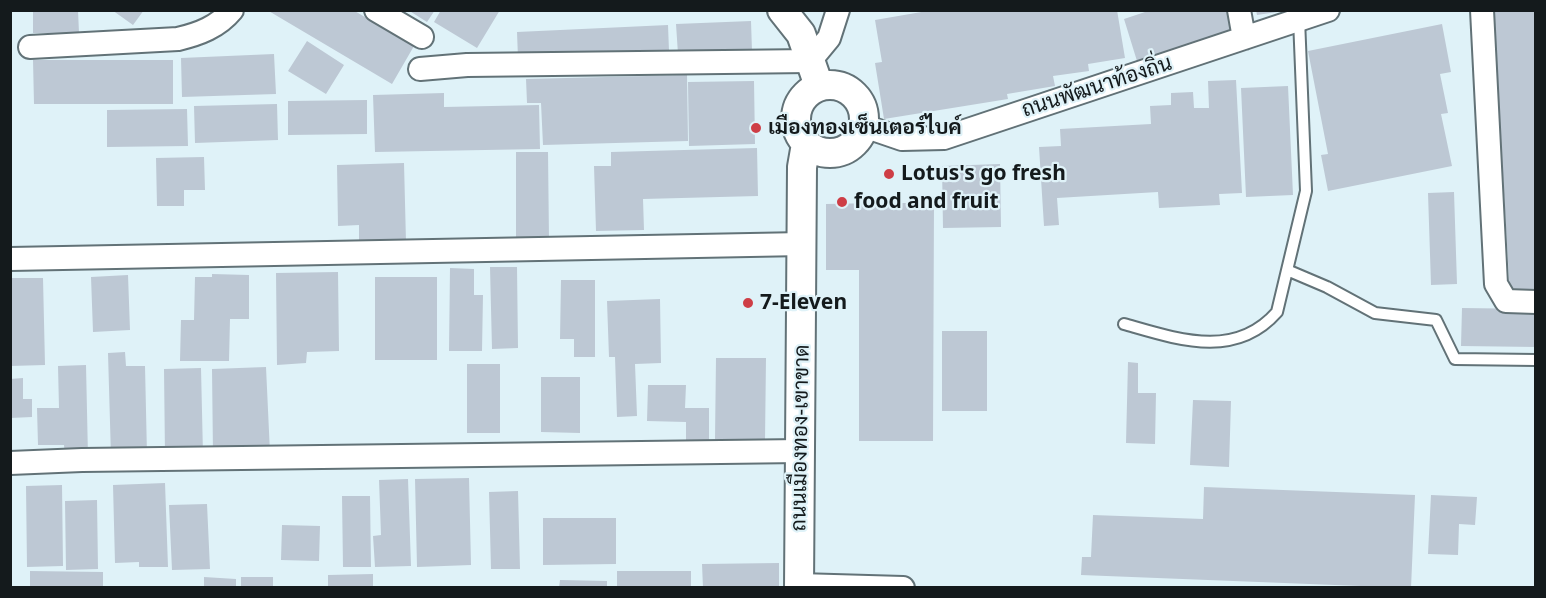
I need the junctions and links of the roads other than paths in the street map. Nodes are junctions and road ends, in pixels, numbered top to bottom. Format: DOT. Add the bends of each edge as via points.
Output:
graph roads {
  1 [pos="376,10"];
  2 [pos="782,10"];
  3 [pos="1239,10"];
  4 [pos="1328,10"];
  5 [pos="1482,10"];
  6 [pos="844,12"];
  7 [pos="222,14"];
  8 [pos="1299,19"];
  9 [pos="422,37"];
  10 [pos="1244,38"];
  11 [pos="30,47"];
  12 [pos="420,69"];
  13 [pos="815,73"];
  14 [pos="864,126"];
  15 [pos="806,144"];
  16 [pos="804,244"];
  17 [pos="10,259"];
  18 [pos="1287,270"];
  19 [pos="1536,302"];
  20 [pos="1124,324"];
  21 [pos="1536,360"];
  22 [pos="801,452"];
  23 [pos="10,463"];
  24 [pos="799,586"];
  25 [pos="903,588"];
  1 -- 9 [label="street"];
  2 -- 13 [label="street" via="801,34"];
  3 -- 10 [label="street"];
  4 -- 8 [label="street, ถนนพัฒนาท้องถิ่น"];
  5 -- 19 [label="street" via="1496,284 1506,301"];
  6 -- 13 [label="street"];
  7 -- 11 [label="street" via="199,34 178,39"];
  8 -- 10 [label="street, ถนนพัฒนาท้องถิ่น"];
  8 -- 18 [label="lane" via="1306,191"];
  10 -- 14 [label="street, ถนนพัฒนาท้องถิ่น" via="944,138 902,139"];
  12 -- 13 [label="street" via="467,65"];
  13 -- 14 [label="street" via="854,93 863,108"];
  13 -- 15 [label="street" via="796,111 797,129"];
  14 -- 15 [label="street" via="856,142 840,152 822,153"];
  15 -- 16 [label="street, ถนนเมืองทอง-เขาขาด" via="802,167"];
  16 -- 17 [label="street"];
  16 -- 22 [label="street, ถนนเมืองทอง-เขาขาด"];
  18 -- 20 [label="lane" via="1277,312 1265,326 1239,340 1206,342"];
  18 -- 21 [label="lane" via="1328,286 1376,313 1436,320 1455,359"];
  22 -- 23 [label="street"];
  22 -- 24 [label="street, ถนนเมืองทอง-เขาขาด"];
  24 -- 25 [label="street"];
}
